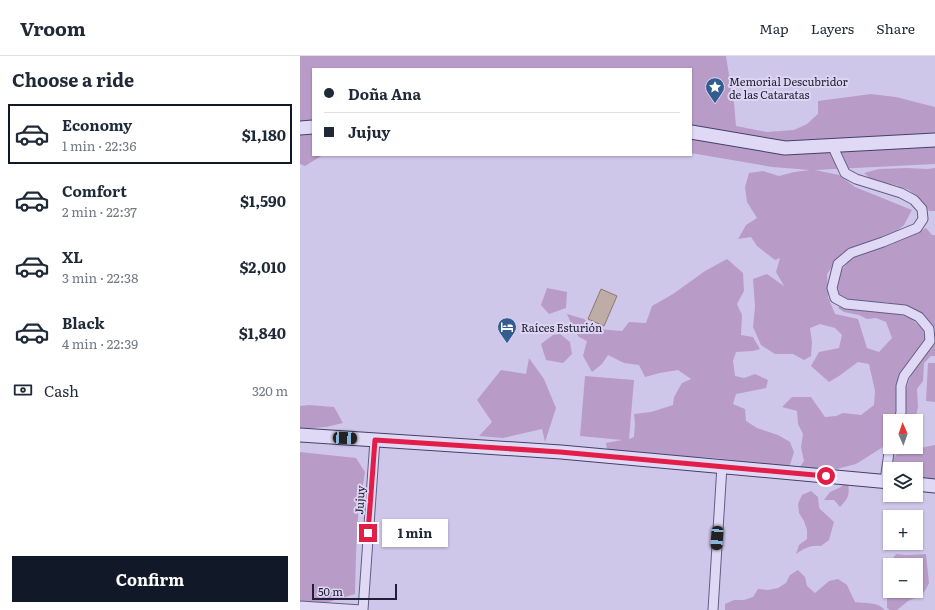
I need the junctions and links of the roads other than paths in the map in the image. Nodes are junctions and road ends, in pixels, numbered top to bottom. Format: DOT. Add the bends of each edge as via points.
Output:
graph roads {
  1 [pos="312,127"];
  2 [pos="300,128"];
  3 [pos="692,132"];
  4 [pos="935,140"];
  5 [pos="832,145"];
  6 [pos="901,414"];
  7 [pos="300,435"];
  8 [pos="375,440"];
  9 [pos="722,466"];
  10 [pos="883,481"];
  11 [pos="923,485"];
  12 [pos="935,486"];
  13 [pos="300,606"];
  14 [pos="362,610"];
  15 [pos="713,610"];
  1 -- 2 [label="main road"];
  3 -- 5 [label="main road" via="785,148"];
  4 -- 5 [label="main road"];
  5 -- 6 [label="street" via="845,173 856,180 901,193 914,200 922,209 923,219 917,228 851,253 838,264 832,288 835,298 846,304 905,310 919,317 929,329 930,341 904,376 901,386"];
  7 -- 8 [label="main road"];
  8 -- 9 [label="main road"];
  8 -- 14 [label="street, Jujuy"];
  9 -- 10 [label="main road"];
  9 -- 15 [label="street"];
  11 -- 12 [label="main road"];
  13 -- 14 [label="street"];
}
